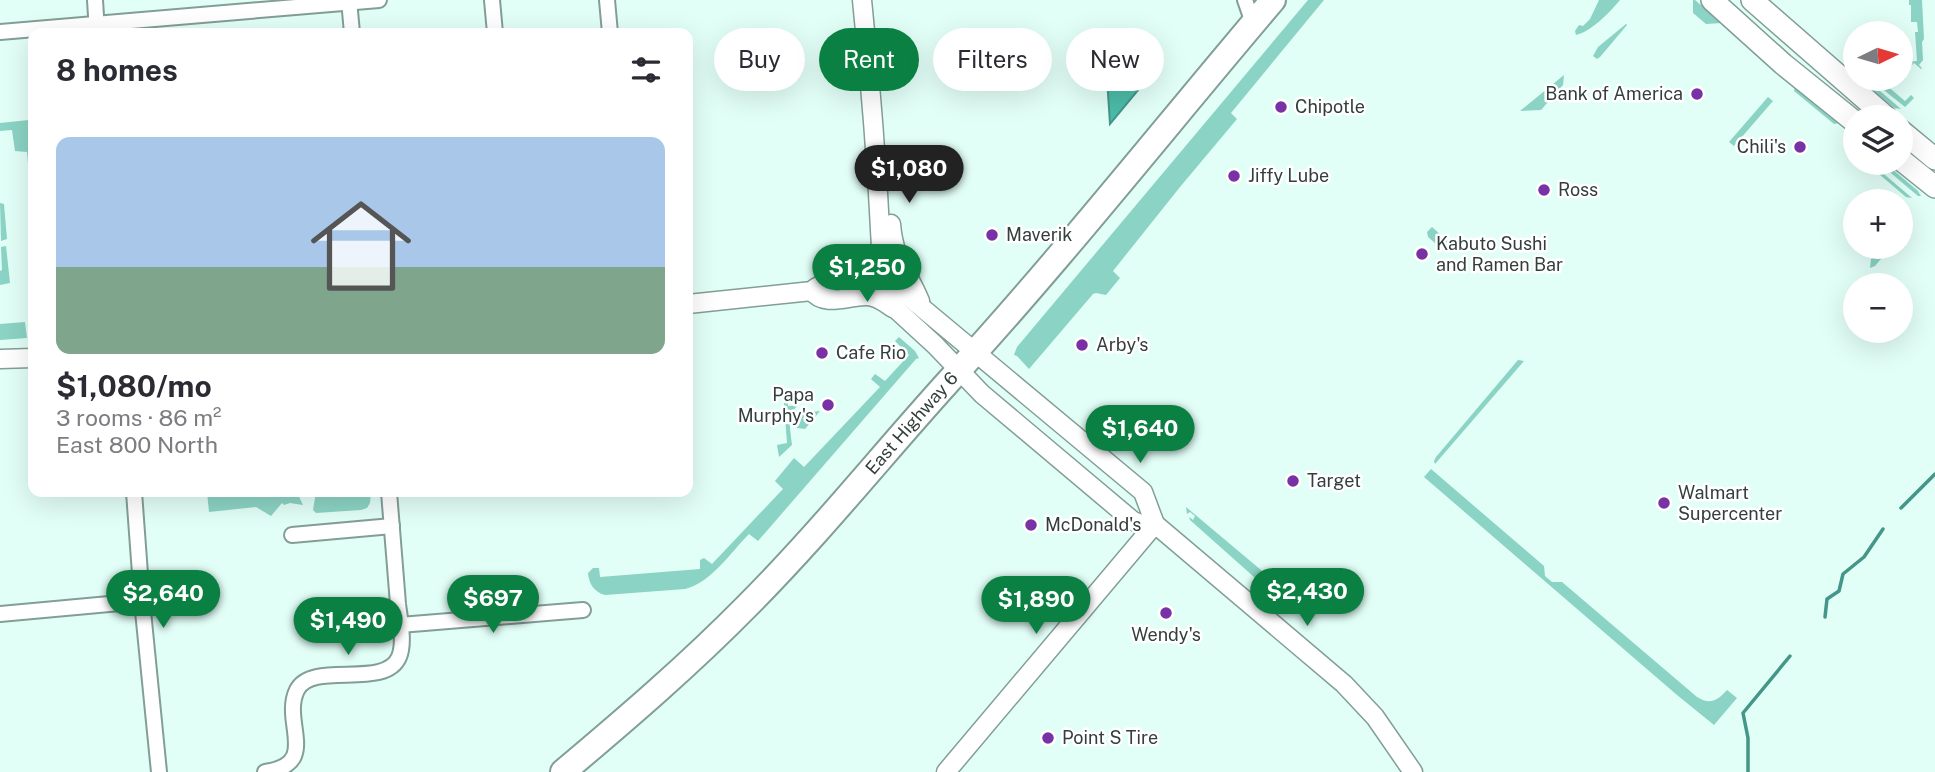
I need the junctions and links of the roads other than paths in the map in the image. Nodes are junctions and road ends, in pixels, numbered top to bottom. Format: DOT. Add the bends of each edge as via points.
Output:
graph roads {
  1 [pos="95,0"];
  2 [pos="379,0"];
  3 [pos="492,0"];
  4 [pos="607,0"];
  5 [pos="862,0"];
  6 [pos="1245,0"];
  7 [pos="1273,0"];
  8 [pos="1712,0"];
  9 [pos="1752,0"];
  10 [pos="349,1"];
  11 [pos="1253,23"];
  12 [pos="97,28"];
  13 [pos="106,28"];
  14 [pos="352,28"];
  15 [pos="495,28"];
  16 [pos="610,28"];
  17 [pos="28,31"];
  18 [pos="0,32"];
  19 [pos="1872,105"];
  20 [pos="1843,112"];
  21 [pos="876,139"];
  22 [pos="1913,141"];
  23 [pos="1935,159"];
  24 [pos="1913,169"];
  25 [pos="1935,187"];
  26 [pos="879,216"];
  27 [pos="892,242"];
  28 [pos="853,280"];
  29 [pos="883,281"];
  30 [pos="812,291"];
  31 [pos="867,296"];
  32 [pos="693,303"];
  33 [pos="923,308"];
  34 [pos="895,309"];
  35 [pos="28,358"];
  36 [pos="0,359"];
  37 [pos="968,361"];
  38 [pos="134,497"];
  39 [pos="389,497"];
  40 [pos="1155,524"];
  41 [pos="392,526"];
  42 [pos="292,535"];
  43 [pos="142,601"];
  44 [pos="583,610"];
  45 [pos="0,614"];
  46 [pos="400,625"];
  47 [pos="159,772"];
  48 [pos="265,772"];
  49 [pos="563,772"];
  50 [pos="946,772"];
  51 [pos="1413,772"];
  1 -- 12 [label="street"];
  2 -- 10 [label="street"];
  3 -- 15 [label="street"];
  4 -- 16 [label="street"];
  5 -- 21 [label="street"];
  6 -- 11 [label="street"];
  7 -- 11 [label="highway"];
  8 -- 20 [label="main road"];
  9 -- 19 [label="main road"];
  10 -- 13 [label="street"];
  10 -- 14 [label="street"];
  11 -- 37 [label="highway, East Highway 6"];
  17 -- 18 [label="street"];
  21 -- 26 [label="street"];
  21 -- 27 [label="street" via="887,170"];
  22 -- 23 [label="main road"];
  24 -- 25 [label="main road"];
  26 -- 28 [label="street" via="872,258"];
  26 -- 29 [label="street"];
  27 -- 29 [label="street"];
  27 -- 33 [label="street"];
  28 -- 29 [label="street"];
  28 -- 30 [label="street" via="823,283"];
  29 -- 31 [label="street"];
  29 -- 33 [label="street"];
  29 -- 34 [label="street" via="886,300"];
  30 -- 31 [label="street" via="824,300"];
  30 -- 32 [label="street"];
  31 -- 34 [label="street"];
  33 -- 37 [label="street"];
  34 -- 37 [label="street" via="935,345"];
  35 -- 36 [label="street"];
  37 -- 40 [label="street" via="1143,492"];
  37 -- 40 [label="street" via="982,394 1008,417 1133,521"];
  37 -- 49 [label="highway, East Highway 6" via="747,606 660,690"];
  38 -- 43 [label="street"];
  39 -- 41 [label="street"];
  40 -- 50 [label="street"];
  40 -- 51 [label="street" via="1344,684 1375,717"];
  41 -- 42 [label="street"];
  41 -- 46 [label="street"];
  43 -- 45 [label="street"];
  43 -- 47 [label="street"];
  44 -- 46 [label="street"];
  46 -- 48 [label="street" via="401,652 393,666 378,672 313,678 301,685 294,699 296,752 289,764"];
}
